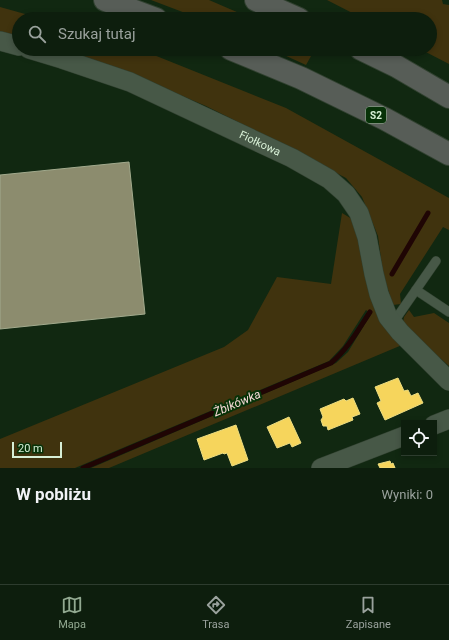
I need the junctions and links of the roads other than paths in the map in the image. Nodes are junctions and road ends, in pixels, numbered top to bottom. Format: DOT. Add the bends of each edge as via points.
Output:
graph roads {
  1 [pos="88,0"];
  2 [pos="105,0"];
  3 [pos="256,0"];
  4 [pos="135,12"];
  5 [pos="139,12"];
  6 [pos="283,12"];
  7 [pos="0,41"];
  8 [pos="12,44"];
  9 [pos="52,56"];
  10 [pos="248,56"];
  11 [pos="375,56"];
  12 [pos="449,97"];
  13 [pos="449,154"];
  14 [pos="436,261"];
  15 [pos="416,290"];
  16 [pos="449,312"];
  17 [pos="396,328"];
  18 [pos="449,381"];
  19 [pos="449,419"];
  20 [pos="437,424"];
  21 [pos="401,437"];
  22 [pos="321,468"];
  1 -- 4 [label="highway"];
  2 -- 5 [label="highway"];
  3 -- 6 [label="highway"];
  7 -- 8 [label="street"];
  9 -- 17 [label="street, Fiołkowa" via="130,82 292,158 328,179 346,194 359,213 367,237 379,294"];
  10 -- 13 [label="highway, S2" via="301,78"];
  11 -- 12 [label="highway"];
  14 -- 15 [label="lane"];
  15 -- 16 [label="lane"];
  15 -- 17 [label="lane"];
  17 -- 18 [label="street, Fiołkowa"];
  19 -- 20 [label="street"];
  21 -- 22 [label="street"];
}
